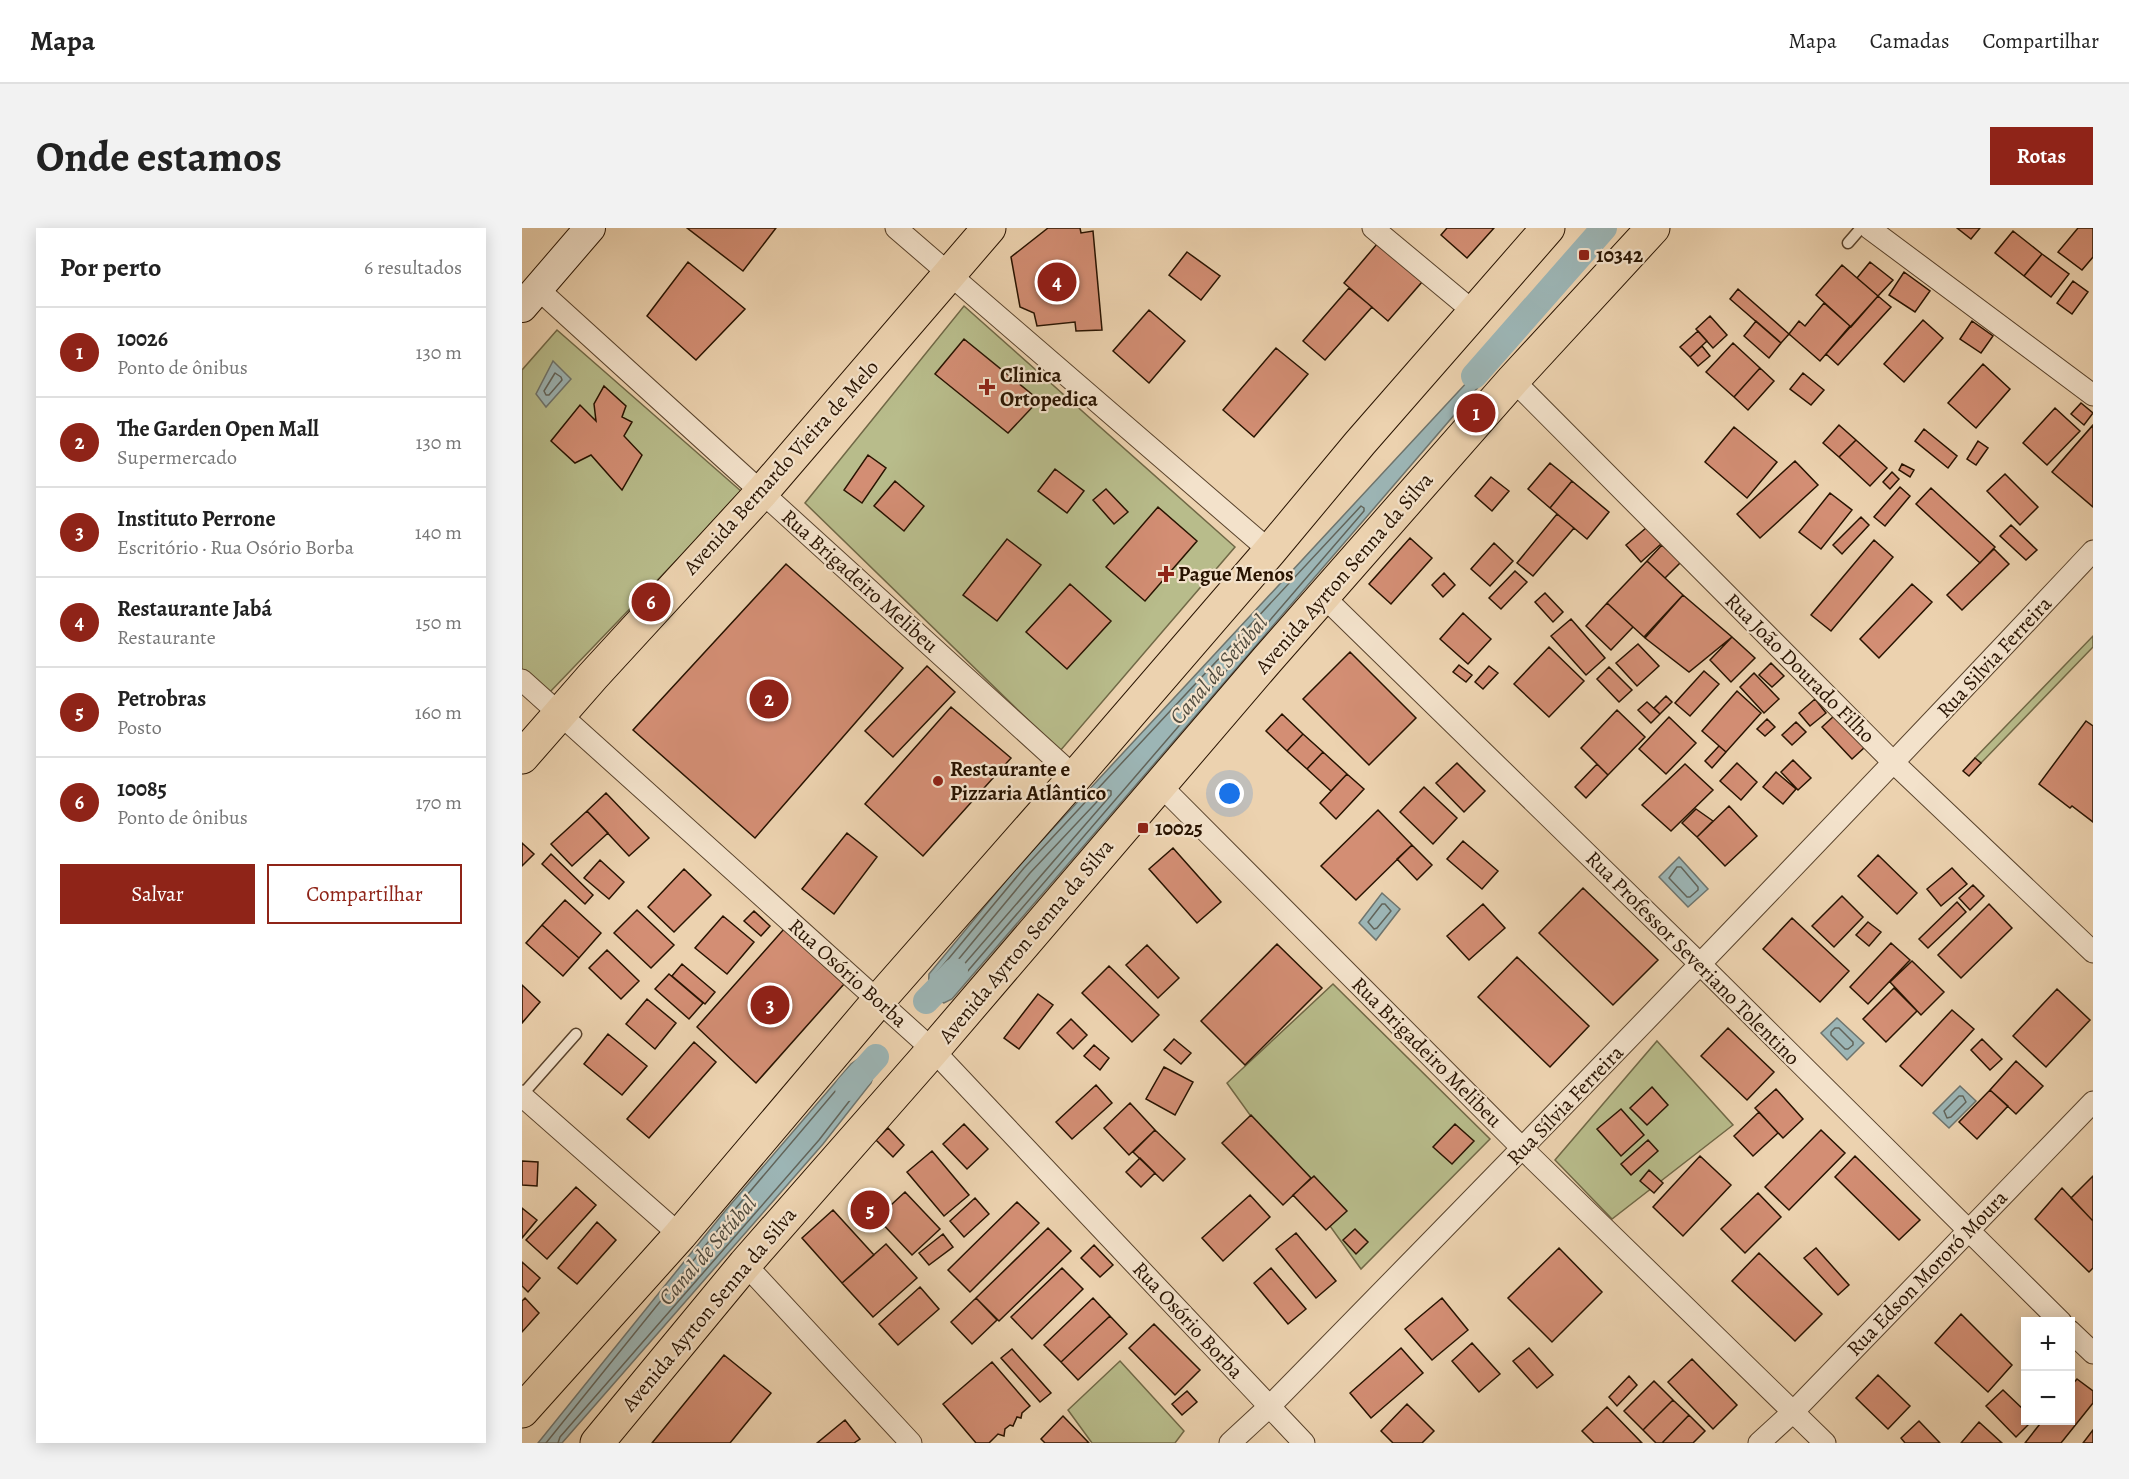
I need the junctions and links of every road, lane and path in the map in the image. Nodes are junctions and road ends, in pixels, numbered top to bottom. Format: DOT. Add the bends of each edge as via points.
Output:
graph roads {
  1 [pos="590,228"];
  2 [pos="896,228"];
  3 [pos="989,228"];
  4 [pos="1373,228"];
  5 [pos="1548,228"];
  6 [pos="1653,228"];
  7 [pos="1861,228"];
  8 [pos="1869,228"];
  9 [pos="1848,243"];
  10 [pos="951,274"];
  11 [pos="530,298"];
  12 [pos="1474,312"];
  13 [pos="1513,380"];
  14 [pos="2093,395"];
  15 [pos="762,492"];
  16 [pos="1270,551"];
  17 [pos="2093,551"];
  18 [pos="1324,597"];
  19 [pos="522,680"];
  20 [pos="560,713"];
  21 [pos="522,757"];
  22 [pos="1894,763"];
  23 [pos="1075,777"];
  24 [pos="1160,784"];
  25 [pos="2093,952"];
  26 [pos="1700,964"];
  27 [pos="879,1000"];
  28 [pos="576,1034"];
  29 [pos="933,1050"];
  30 [pos="522,1096"];
  31 [pos="2093,1102"];
  32 [pos="1523,1149"];
  33 [pos="1967,1231"];
  34 [pos="680,1235"];
  35 [pos="745,1264"];
  36 [pos="2056,1317"];
  37 [pos="2075,1336"];
  38 [pos="2093,1353"];
  39 [pos="1270,1406"];
  40 [pos="522,1410"];
  41 [pos="1794,1411"];
  42 [pos="597,1443"];
  43 [pos="910,1443"];
  44 [pos="1230,1443"];
  45 [pos="1304,1443"];
  46 [pos="1759,1443"];
  47 [pos="1826,1443"];
  1 -- 11 [label="main road"];
  2 -- 10 [label="street"];
  3 -- 10 [label="main road, Avenida Bernardo Vieira de Melo"];
  4 -- 12 [label="street"];
  5 -- 12 [label="main road"];
  6 -- 13 [label="main road, Avenida Ayrton Senna da Silva"];
  7 -- 9 [label="lane"];
  8 -- 14 [label="street"];
  10 -- 15 [label="main road, Avenida Bernardo Vieira de Melo"];
  10 -- 16 [label="street"];
  11 -- 15 [label="street, Rua Brigadeiro Melibeu"];
  12 -- 16 [label="main road"];
  13 -- 18 [label="main road, Avenida Ayrton Senna da Silva"];
  13 -- 22 [label="street, Rua João Dourado Filho"];
  15 -- 20 [label="main road, Avenida Bernardo Vieira de Melo"];
  15 -- 23 [label="street, Rua Brigadeiro Melibeu"];
  16 -- 23 [label="main road"];
  17 -- 22 [label="street, Rua Silvia Ferreira"];
  18 -- 24 [label="main road, Avenida Ayrton Senna da Silva"];
  18 -- 26 [label="street, Rua Professor Severiano Tolentino"];
  19 -- 20 [label="street, Rua Osório Borba"];
  20 -- 21 [label="main road, Avenida Bernardo Vieira de Melo"];
  20 -- 27 [label="street, Rua Osório Borba"];
  22 -- 25 [label="street, Rua João Dourado Filho"];
  22 -- 26 [label="street, Rua Sílvia Ferreira"];
  23 -- 27 [label="main road"];
  24 -- 29 [label="main road, Avenida Ayrton Senna da Silva"];
  24 -- 32 [label="street, Rua Brigadeiro Melibeu"];
  26 -- 32 [label="street, Rua Sílvia Ferreira"];
  26 -- 33 [label="street, Rua Professor Severiano Tolentino"];
  27 -- 29 [label="street, Rua Osório Borba"];
  27 -- 34 [label="main road"];
  28 -- 30 [label="lane"];
  29 -- 35 [label="main road, Avenida Ayrton Senna da Silva"];
  29 -- 39 [label="street, Rua Osório Borba"];
  30 -- 34 [label="street"];
  31 -- 33 [label="street, Rua Edson Mororó Moura"];
  32 -- 39 [label="street, Rua Sílvia Ferreira"];
  32 -- 41 [label="street, Rua Brigadeiro Melibeu"];
  33 -- 36 [label="street, Rua Professor Severiano Tolentino"];
  33 -- 41 [label="street, Rua Edson Mororó Moura"];
  34 -- 40 [label="main road"];
  35 -- 42 [label="main road, Avenida Ayrton Senna da Silva"];
  35 -- 43 [label="street"];
  37 -- 38 [label="street"];
  39 -- 44 [label="street, Rua Sílvia Ferreira"];
  39 -- 45 [label="street, Rua Osório Borba"];
  41 -- 46 [label="street, Rua Edson Mororó Moura"];
  41 -- 47 [label="street, Rua Brigadeiro Melibeu"];
}
